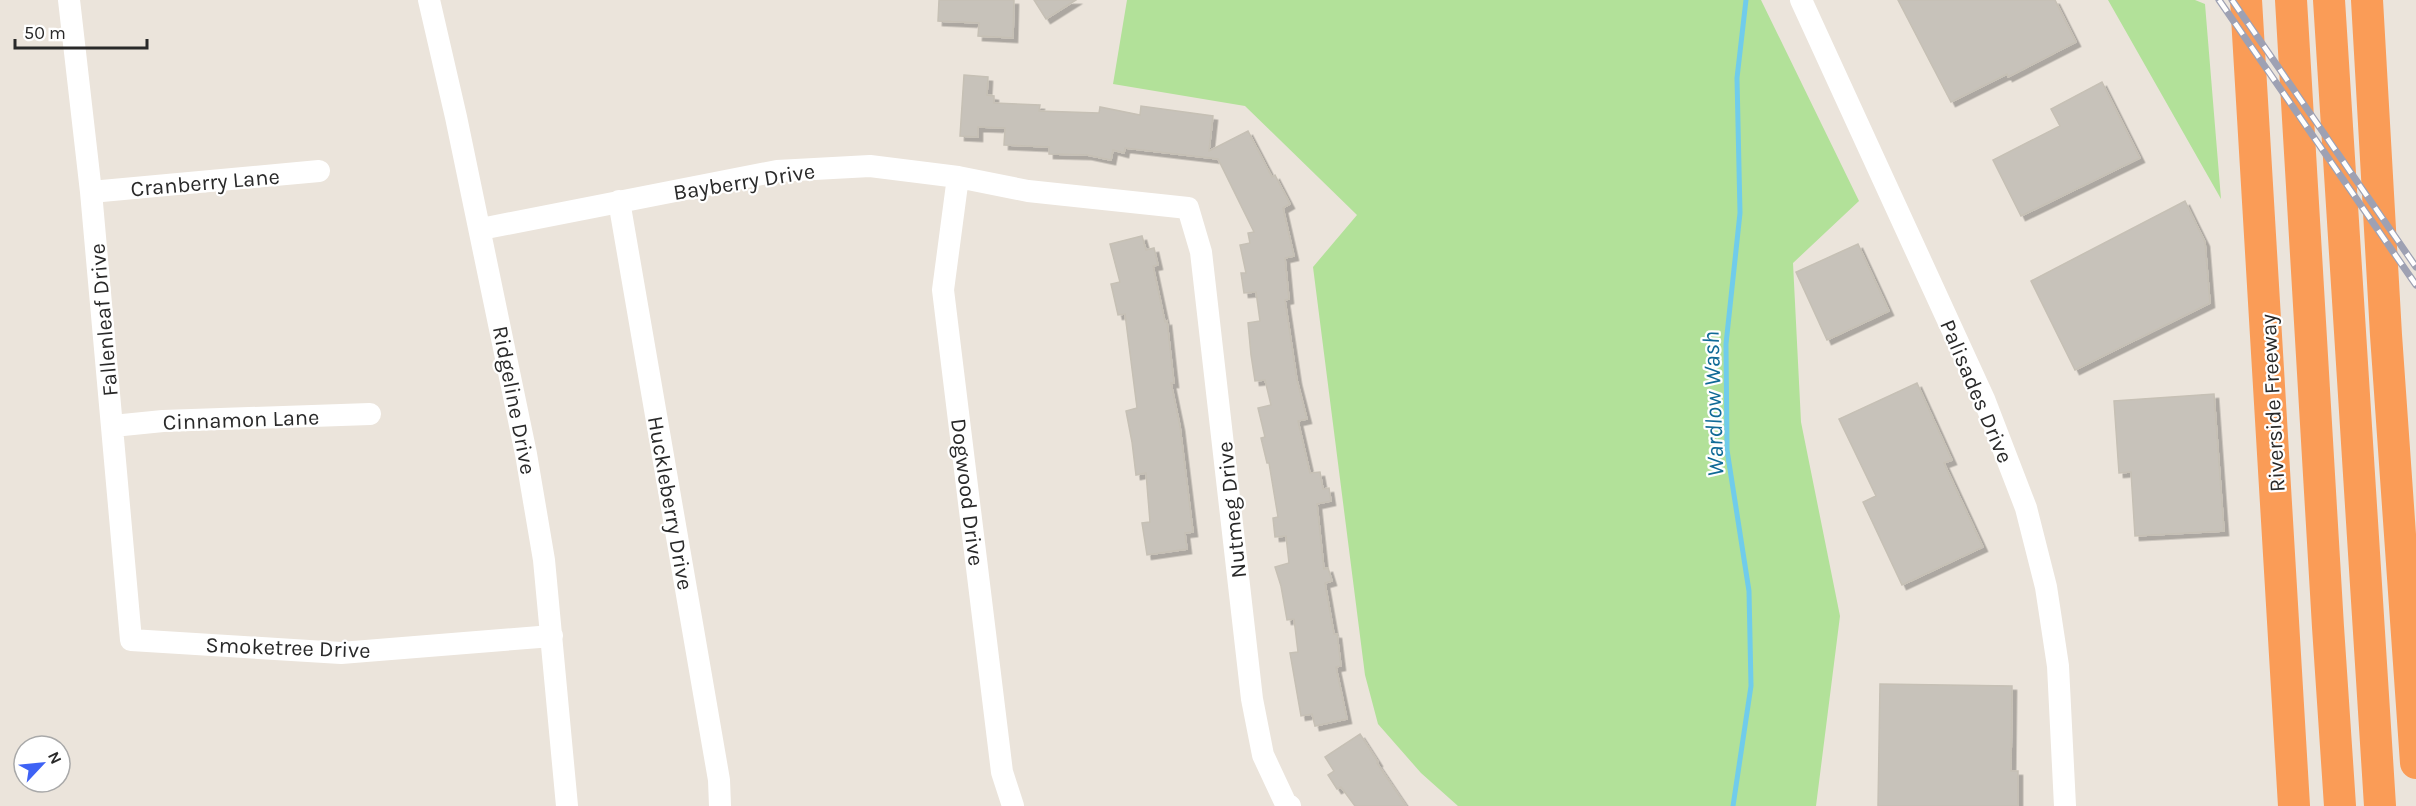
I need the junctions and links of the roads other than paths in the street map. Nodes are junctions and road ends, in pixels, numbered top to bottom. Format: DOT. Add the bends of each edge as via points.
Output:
graph roads {
  1 [pos="69,0"];
  2 [pos="429,0"];
  3 [pos="1801,0"];
  4 [pos="2246,0"];
  5 [pos="2291,0"];
  6 [pos="2329,0"];
  7 [pos="2367,0"];
  8 [pos="319,171"];
  9 [pos="958,177"];
  10 [pos="91,192"];
  11 [pos="619,201"];
  12 [pos="1188,208"];
  13 [pos="481,229"];
  14 [pos="370,414"];
  15 [pos="113,426"];
  16 [pos="552,636"];
  17 [pos="131,640"];
  18 [pos="2416,763"];
  19 [pos="567,806"];
  20 [pos="720,806"];
  21 [pos="1012,806"];
  22 [pos="1290,806"];
  23 [pos="2065,806"];
  24 [pos="2294,806"];
  25 [pos="2340,806"];
  26 [pos="2380,806"];
  1 -- 10 [label="street, Fallenleaf Drive"];
  2 -- 13 [label="street, Ridgeline Drive"];
  3 -- 23 [label="street, Palisades Drive" via="1984,399 2026,508 2046,587 2058,666"];
  4 -- 24 [label="highway, Riverside Freeway"];
  5 -- 25 [label="highway"];
  6 -- 26 [label="highway"];
  7 -- 18 [label="highway"];
  8 -- 10 [label="street, Cranberry Lane"];
  9 -- 11 [label="street, Bayberry Drive" via="870,166 777,171"];
  9 -- 12 [label="street, Bayberry Drive" via="1028,191"];
  9 -- 21 [label="street, Dogwood Drive" via="943,290 1002,772"];
  10 -- 15 [label="street, Fallenleaf Drive"];
  11 -- 13 [label="street, Bayberry Drive"];
  11 -- 20 [label="street, Huckleberry Drive" via="719,780"];
  12 -- 22 [label="street, Nutmeg Drive" via="1201,252 1252,699 1263,755"];
  13 -- 16 [label="street, Ridgeline Drive" via="526,454"];
  14 -- 15 [label="street, Cinnamon Lane"];
  15 -- 17 [label="street, Fallenleaf Drive"];
  16 -- 17 [label="street, Smoketree Drive" via="341,653"];
  16 -- 19 [label="street, Ridgeline Drive"];
}
